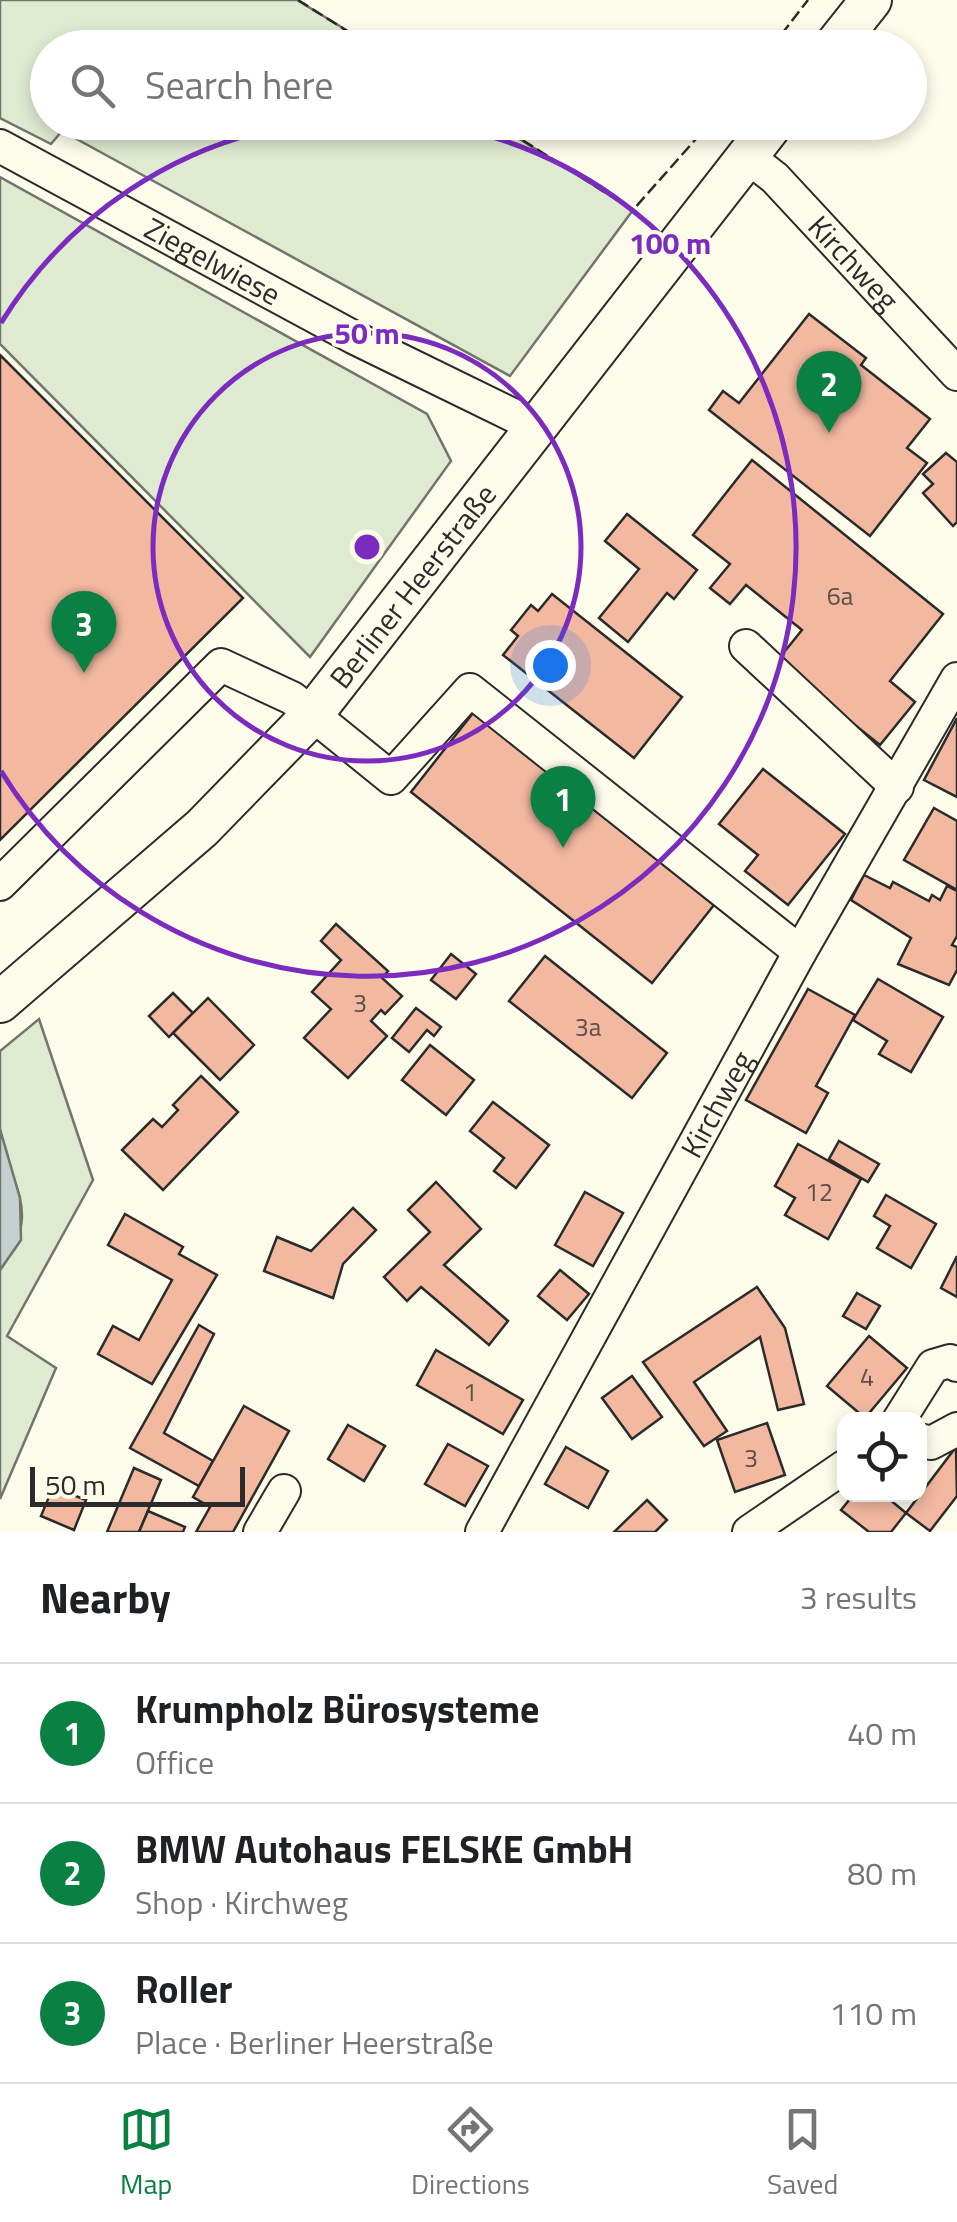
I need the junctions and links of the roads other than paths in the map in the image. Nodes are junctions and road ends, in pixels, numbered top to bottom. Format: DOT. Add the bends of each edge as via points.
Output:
graph roads {
  1 [pos="870,0"];
  2 [pos="847,30"];
  3 [pos="761,140"];
  4 [pos="0,146"];
  5 [pos="748,157"];
  6 [pos="957,374"];
  7 [pos="535,426"];
  8 [pos="746,646"];
  9 [pos="957,679"];
  10 [pos="312,715"];
  11 [pos="897,787"];
  12 [pos="0,884"];
  13 [pos="800,952"];
  14 [pos="0,1002"];
  15 [pos="957,1365"];
  16 [pos="904,1412"];
  17 [pos="957,1429"];
  18 [pos="927,1442"];
  19 [pos="837,1472"];
  20 [pos="284,1491"];
  21 [pos="260,1532"];
  22 [pos="482,1532"];
  23 [pos="750,1532"];
  1 -- 2 [label="main road"];
  3 -- 5 [label="main road, Berliner Heerstraße"];
  4 -- 7 [label="street, Ziegelwiese" via="353,337"];
  5 -- 6 [label="street, Kirchweg" via="776,178"];
  5 -- 7 [label="main road, Berliner Heerstraße"];
  7 -- 10 [label="main road, Berliner Heerstraße"];
  8 -- 11 [label="street"];
  9 -- 11 [label="street, Kirchweg"];
  10 -- 12 [label="street" via="292,698 221,665"];
  10 -- 13 [label="street" via="391,778 470,690"];
  10 -- 14 [label="main road, Berliner Heerstraße" via="202,828"];
  11 -- 13 [label="street, Kirchweg"];
  13 -- 22 [label="street, Kirchweg"];
  15 -- 16 [label="street" via="933,1366"];
  17 -- 18 [label="street"];
  19 -- 23 [label="street"];
  20 -- 21 [label="street"];
}
